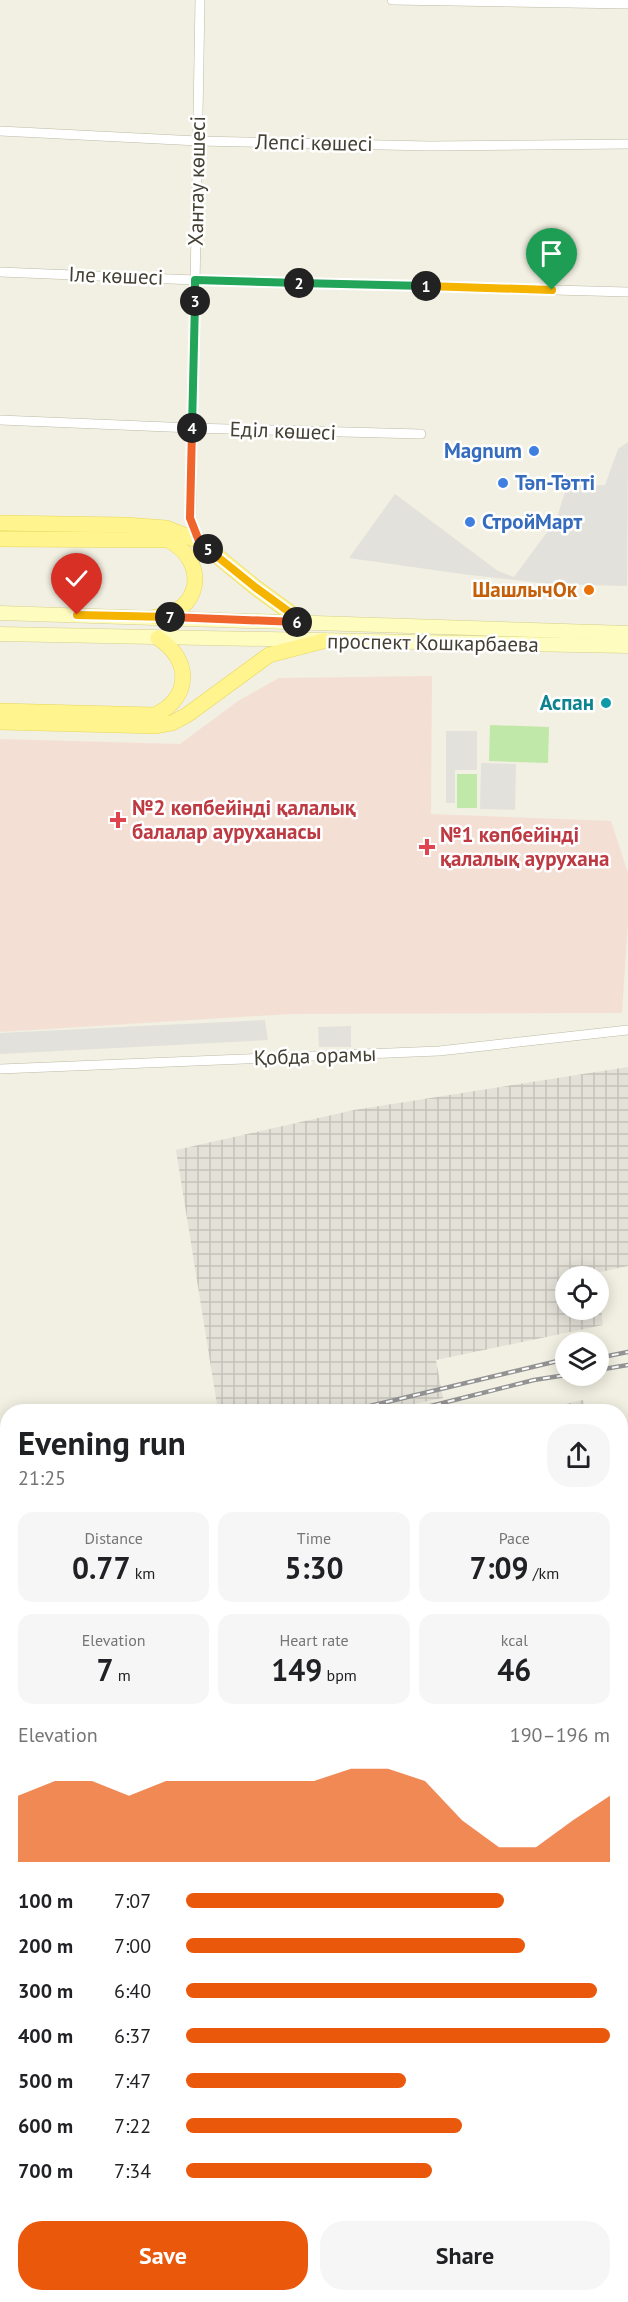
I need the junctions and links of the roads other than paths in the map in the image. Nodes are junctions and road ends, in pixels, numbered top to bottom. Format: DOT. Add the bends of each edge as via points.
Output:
graph roads {
  1 [pos="200,0"];
  2 [pos="392,0"];
  3 [pos="628,4"];
  4 [pos="0,131"];
  5 [pos="198,141"];
  6 [pos="628,144"];
  7 [pos="0,272"];
  8 [pos="195,280"];
  9 [pos="628,292"];
  10 [pos="0,420"];
  11 [pos="192,428"];
  12 [pos="422,435"];
  13 [pos="0,523"];
  14 [pos="0,538"];
  15 [pos="199,541"];
  16 [pos="0,612"];
  17 [pos="155,617"];
  18 [pos="303,622"];
  19 [pos="628,633"];
  20 [pos="0,634"];
  21 [pos="158,638"];
  22 [pos="322,641"];
  23 [pos="628,646"];
  24 [pos="0,711"];
  25 [pos="0,722"];
  26 [pos="628,1030"];
  27 [pos="0,1069"];
  1 -- 5 [label="street, Хантау көшесі"];
  2 -- 3 [label="street"];
  4 -- 5 [label="street, Лепсі көшесі"];
  5 -- 6 [label="street, Лепсі көшесі" via="430,146"];
  5 -- 8 [label="street, Хантау көшесі"];
  7 -- 8 [label="street, Іле көшесі"];
  8 -- 9 [label="street, Іле көшесі"];
  8 -- 11 [label="street, Хантау көшесі"];
  10 -- 11 [label="street, Еділ көшесі"];
  11 -- 12 [label="street, Еділ көшесі"];
  11 -- 15 [label="street, Хантау көшесі" via="190,518"];
  13 -- 15 [label="main road" via="166,528"];
  14 -- 17 [label="main road" via="168,540 188,554 196,578 194,591 178,610"];
  15 -- 18 [label="main road"];
  16 -- 17 [label="main road"];
  17 -- 18 [label="main road"];
  18 -- 19 [label="main road"];
  20 -- 21 [label="main road, проспект Кошкарбаева"];
  21 -- 22 [label="main road, проспект Кошкарбаева"];
  21 -- 24 [label="main road" via="175,653 183,668 176,699 155,715"];
  22 -- 23 [label="main road, проспект Кошкарбаева"];
  22 -- 25 [label="main road" via="269,655 172,723 156,726"];
  26 -- 27 [label="street, Қобда орамы" via="439,1051"];
}
